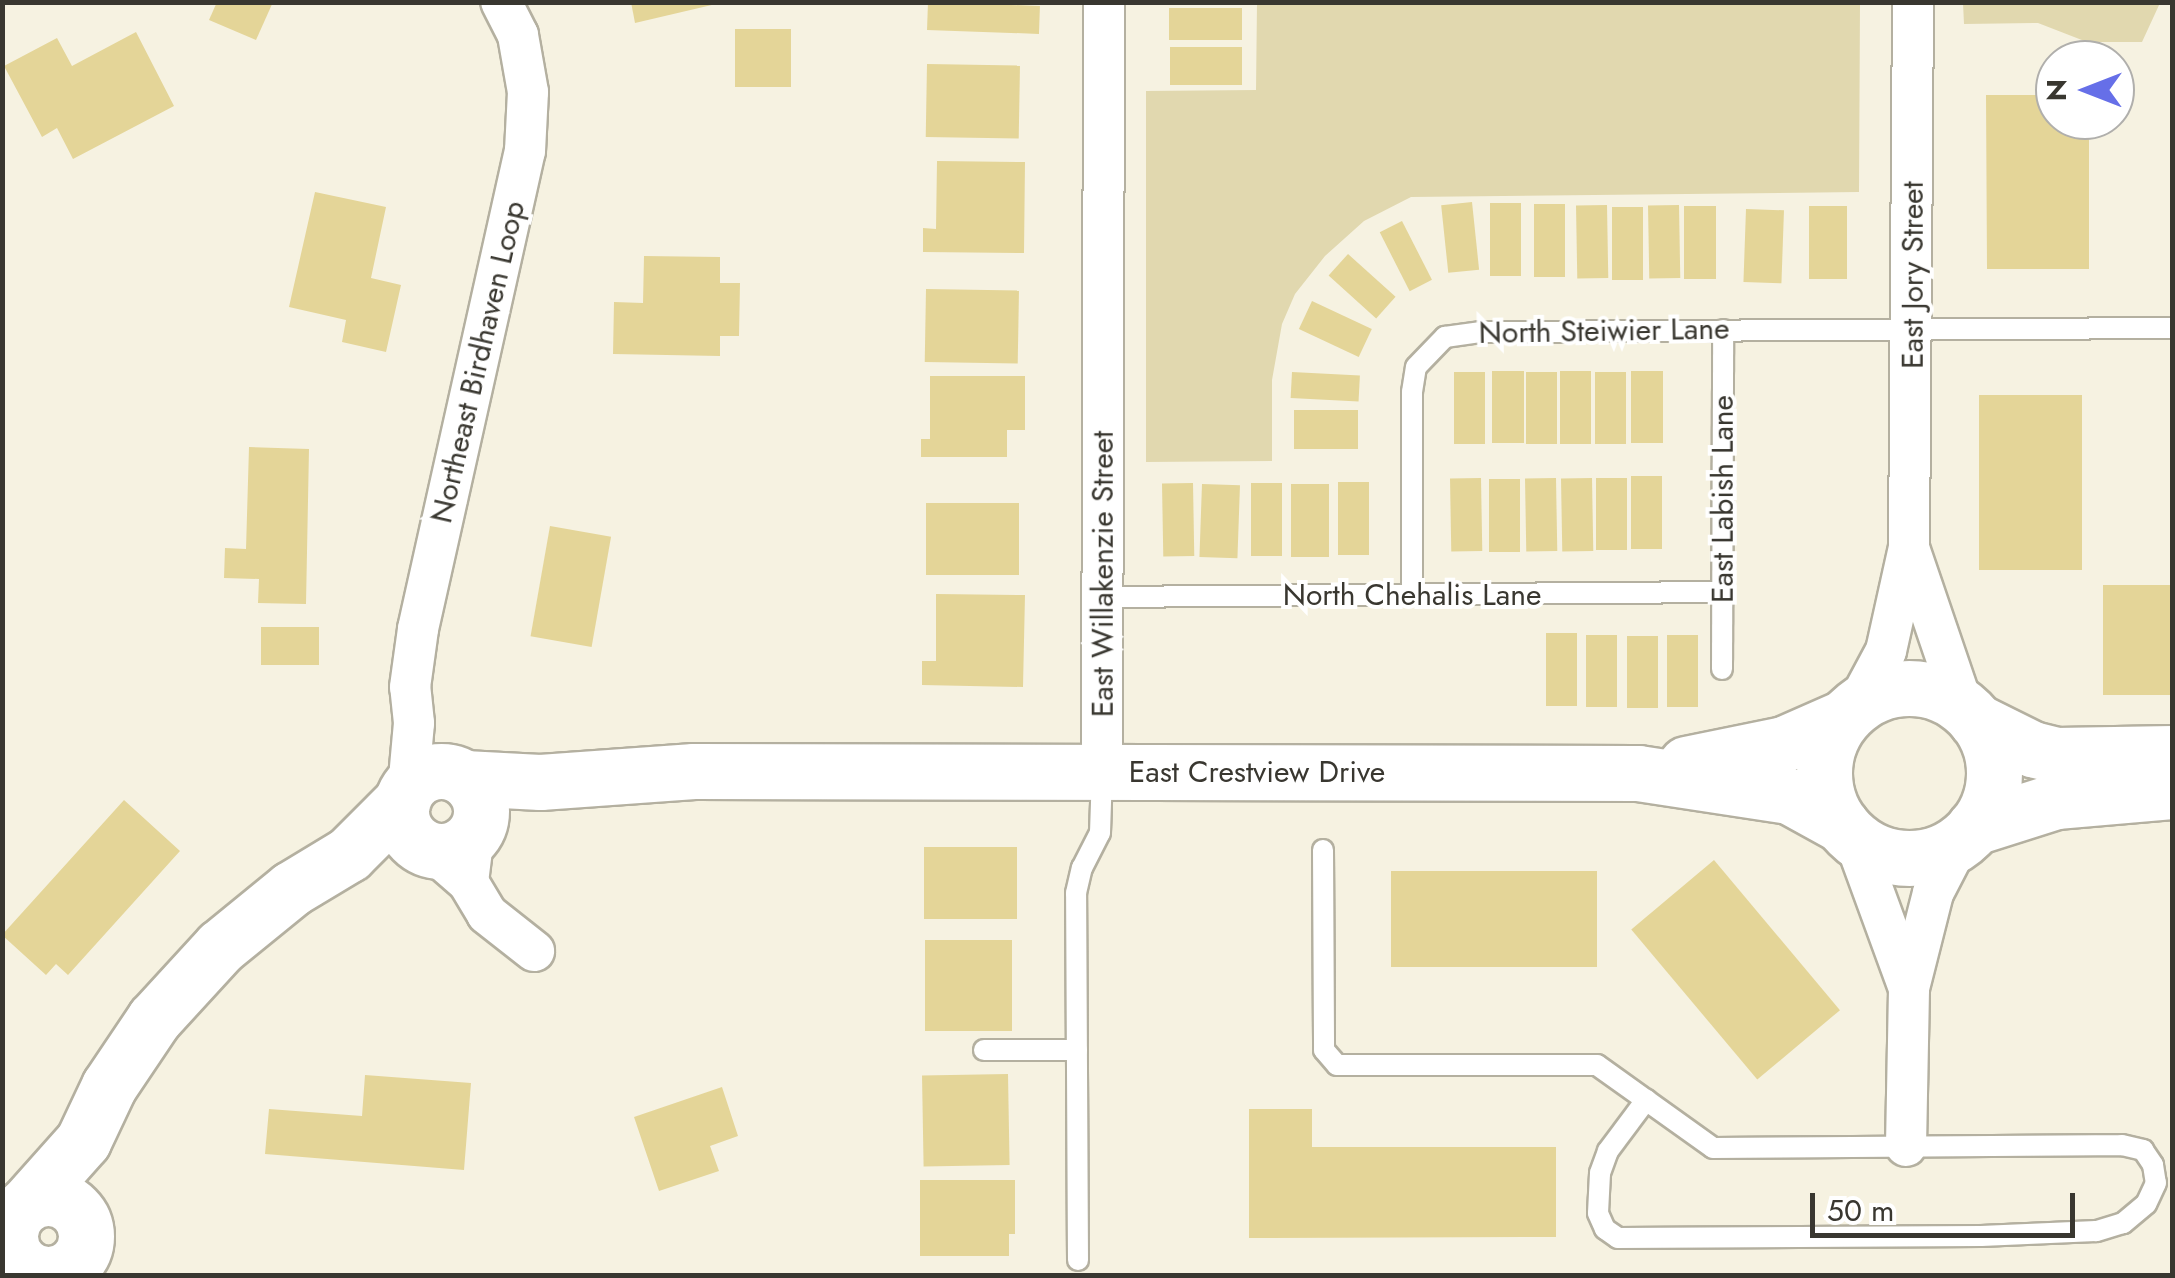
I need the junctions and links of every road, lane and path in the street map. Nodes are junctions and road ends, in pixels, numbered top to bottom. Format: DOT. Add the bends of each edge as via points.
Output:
graph roads {
  1 [pos="502,2"];
  2 [pos="1104,2"];
  3 [pos="1913,2"];
  4 [pos="1913,328"];
  5 [pos="2172,328"];
  6 [pos="1723,330"];
  7 [pos="1909,548"];
  8 [pos="1722,592"];
  9 [pos="1412,594"];
  10 [pos="1102,597"];
  11 [pos="1722,669"];
  12 [pos="1850,712"];
  13 [pos="1970,714"];
  14 [pos="2172,753"];
  15 [pos="1102,772"];
  16 [pos="1638,772"];
  17 [pos="2172,791"];
  18 [pos="444,819"];
  19 [pos="1848,831"];
  20 [pos="1967,834"];
  21 [pos="1323,850"];
  22 [pos="534,951"];
  23 [pos="1908,988"];
  24 [pos="984,1050"];
  25 [pos="1077,1050"];
  26 [pos="1646,1100"];
  27 [pos="83,1140"];
  28 [pos="1906,1146"];
  29 [pos="24,1245"];
  30 [pos="1078,1260"];
  1 -- 18 [label="street, Northeast Birdhaven Loop" via="518,36 528,92 525,151 410,686 414,723"];
  2 -- 10 [label="street, East Willakenzie Street"];
  3 -- 4 [label="street, East Jory Street"];
  4 -- 5 [label="lane, North Steiwier Lane"];
  4 -- 6 [label="lane, North Steiwier Lane"];
  4 -- 7 [label="street, East Jory Street"];
  6 -- 8 [label="lane, East Labish Lane"];
  6 -- 9 [label="lane, North Steiwier Lane" via="1462,333 1429,350 1416,367 1412,392"];
  7 -- 12 [label="street, East Jory Street" via="1886,651"];
  7 -- 13 [label="street, East Jory Street"];
  8 -- 9 [label="lane, North Chehalis Lane"];
  8 -- 11 [label="lane, East Labish Lane"];
  9 -- 10 [label="lane, North Chehalis Lane"];
  10 -- 15 [label="street, East Willakenzie Street"];
  12 -- 13 [label="street" via="1892,689 1910,688 1948,696"];
  12 -- 16 [label="street, East Crestview Drive" via="1764,750"];
  12 -- 19 [label="street" via="1826,752 1824,771 1832,808"];
  13 -- 14 [label="street" via="2056,755"];
  13 -- 20 [label="street" via="1986,737 1994,775 1992,793"];
  15 -- 16 [label="street, East Crestview Drive"];
  15 -- 18 [label="street, East Crestview Drive" via="694,770 540,782"];
  15 -- 25 [label="lane, East Willakenzie Street" via="1100,833 1076,893"];
  16 -- 19 [label="street, East Crestview Drive" via="1789,796"];
  17 -- 20 [label="street" via="2056,801"];
  18 -- 22 [label="street, Northeast Birdhaven Loop" via="486,914"];
  18 -- 27 [label="street" via="349,854 290,889 220,946 154,1019"];
  19 -- 20 [label="street" via="1870,849 1907,858 1926,856"];
  19 -- 23 [label="street"];
  20 -- 23 [label="street" via="1933,893"];
  21 -- 26 [label="lane" via="1324,1050 1337,1064 1597,1065"];
  23 -- 28 [label="street"];
  24 -- 25 [label="lane"];
  25 -- 30 [label="lane, East Willakenzie Street"];
  26 -- 28 [label="lane" via="1713,1148"];
  26 -- 28 [label="lane" via="1600,1173 1598,1213 1618,1238 2096,1231 2124,1223 2146,1204 2156,1183 2143,1150 2122,1145"];
  27 -- 29 [label="street"];
  27 -- 29 [label="street" via="84,1248 70,1267"];
}
